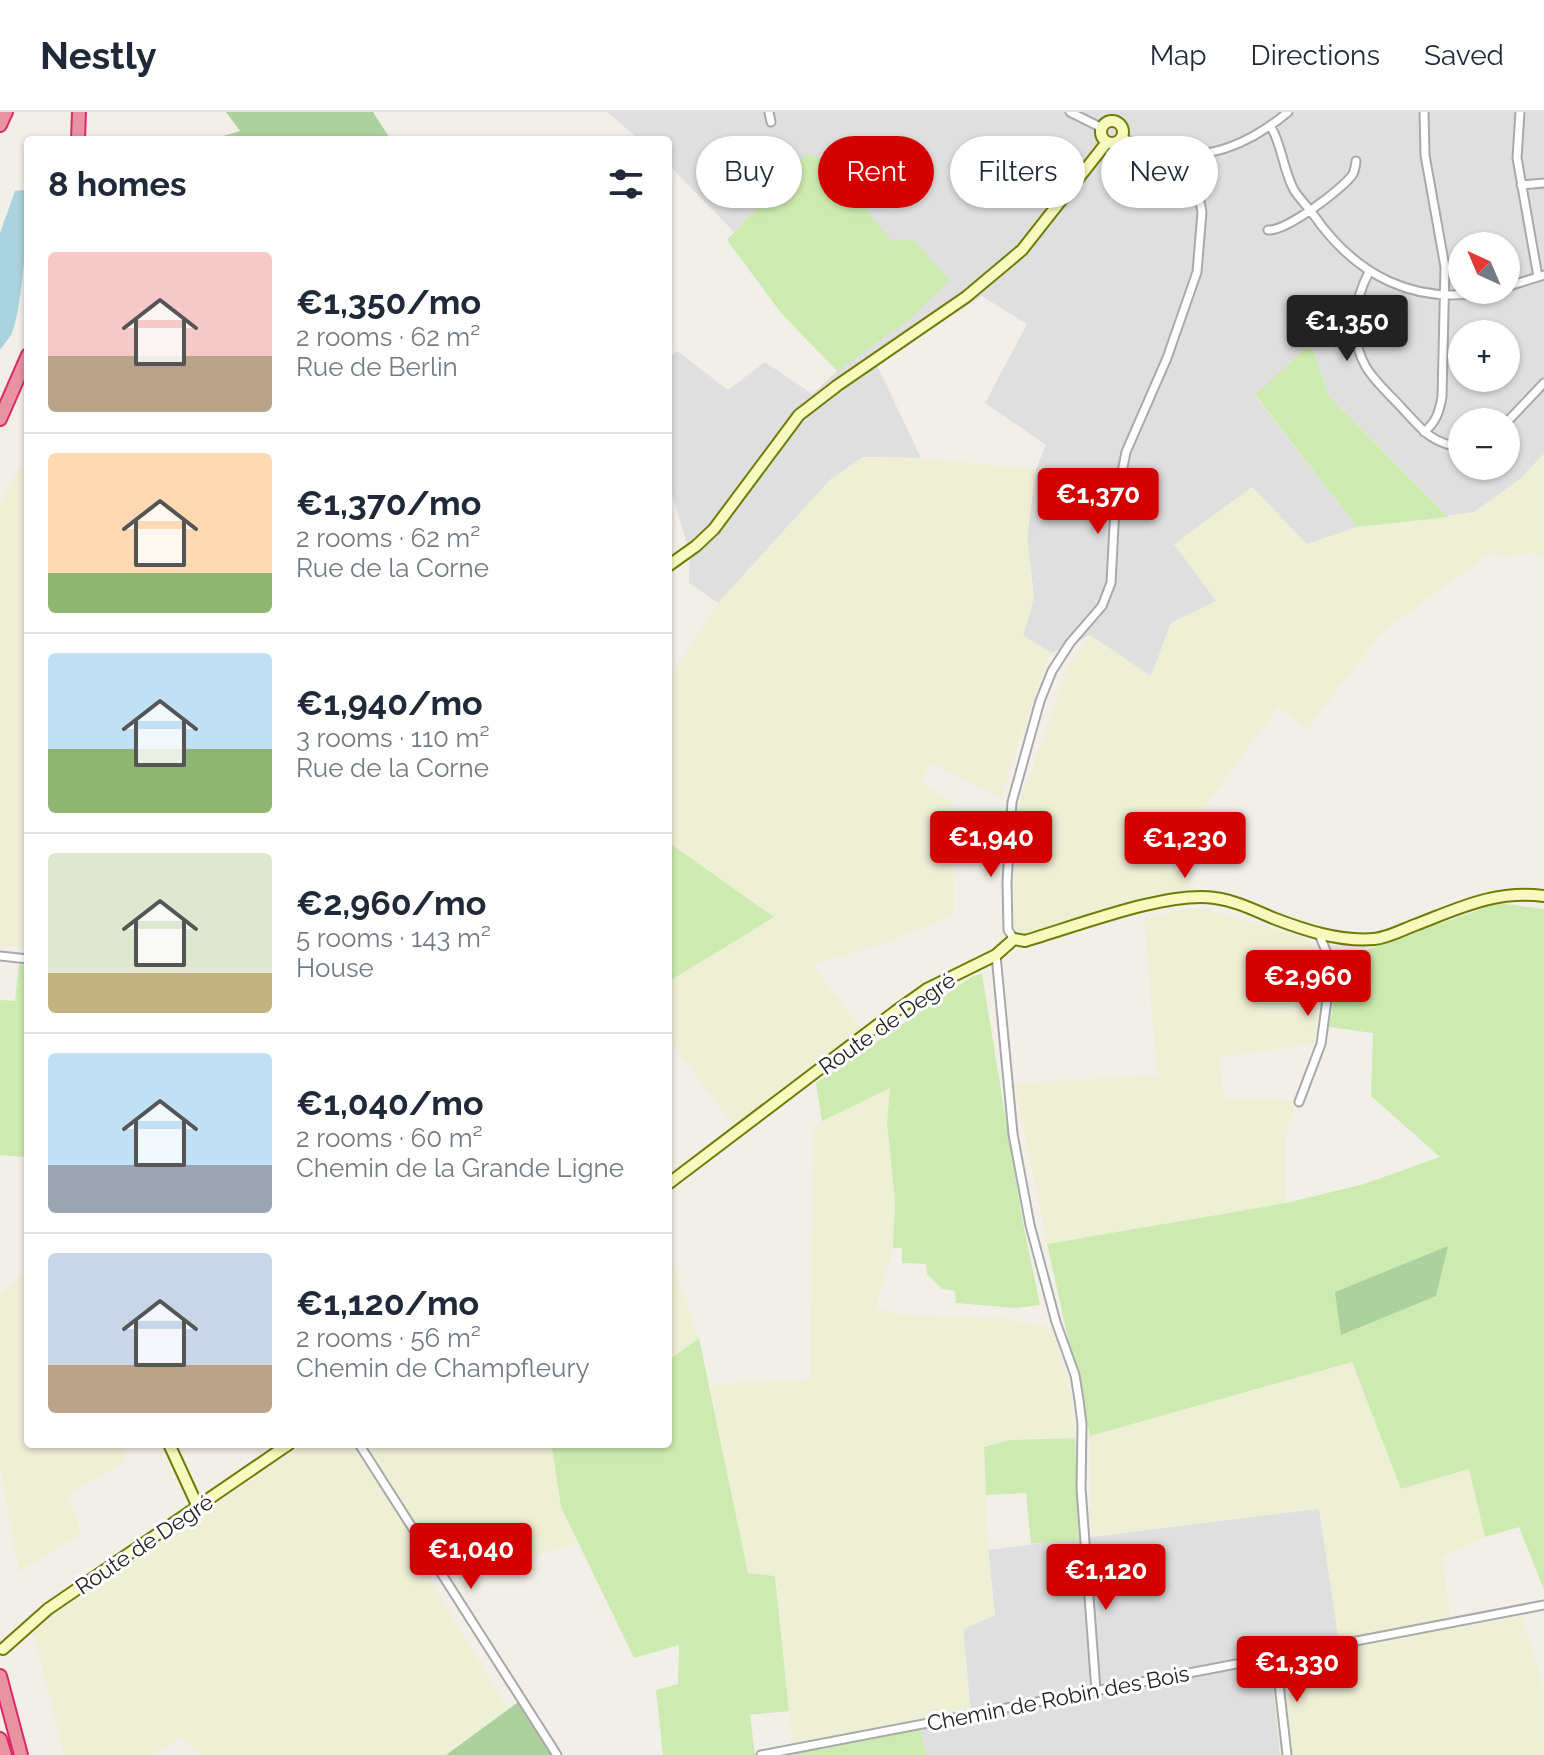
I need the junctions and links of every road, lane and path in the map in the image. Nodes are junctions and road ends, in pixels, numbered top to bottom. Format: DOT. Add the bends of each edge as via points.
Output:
graph roads {
  1 [pos="6,112"];
  2 [pos="79,112"];
  3 [pos="769,112"];
  4 [pos="1070,112"];
  5 [pos="1288,112"];
  6 [pos="1424,112"];
  7 [pos="1520,112"];
  8 [pos="1117,116"];
  9 [pos="771,122"];
  10 [pos="0,125"];
  11 [pos="1271,127"];
  12 [pos="1102,128"];
  13 [pos="78,136"];
  14 [pos="1102,136"];
  15 [pos="1122,136"];
  16 [pos="1218,149"];
  17 [pos="1101,150"];
  18 [pos="1356,161"];
  19 [pos="1544,183"];
  20 [pos="1521,185"];
  21 [pos="1201,208"];
  22 [pos="1310,211"];
  23 [pos="1268,230"];
  24 [pos="1369,272"];
  25 [pos="1541,276"];
  26 [pos="1520,283"];
  27 [pos="1443,294"];
  28 [pos="1448,294"];
  29 [pos="24,364"];
  30 [pos="1544,383"];
  31 [pos="1520,408"];
  32 [pos="0,419"];
  33 [pos="1424,432"];
  34 [pos="1448,446"];
  35 [pos="672,563"];
  36 [pos="1544,896"];
  37 [pos="1318,932"];
  38 [pos="1014,939"];
  39 [pos="996,955"];
  40 [pos="0,956"];
  41 [pos="24,959"];
  42 [pos="1299,1102"];
  43 [pos="672,1181"];
  44 [pos="171,1448"];
  45 [pos="283,1448"];
  46 [pos="362,1448"];
  47 [pos="198,1507"];
  48 [pos="1544,1605"];
  49 [pos="3,1649"];
  50 [pos="1276,1657"];
  51 [pos="0,1676"];
  52 [pos="1096,1691"];
  53 [pos="0,1739"];
  54 [pos="5,1755"];
  55 [pos="21,1755"];
  56 [pos="557,1755"];
  57 [pos="761,1755"];
  58 [pos="1287,1755"];
  1 -- 10 [label="highway"];
  2 -- 13 [label="highway"];
  3 -- 9 [label="street"];
  4 -- 12 [label="street"];
  5 -- 11 [label="street"];
  6 -- 27 [label="street" via="1425,155 1445,267"];
  7 -- 20 [label="street"];
  8 -- 12 [label="street"];
  8 -- 15 [label="street"];
  11 -- 16 [label="street"];
  11 -- 22 [label="street" via="1288,178"];
  12 -- 14 [label="street"];
  17 -- 35 [label="street" via="1022,250 966,297 799,415 728,513"];
  18 -- 22 [label="street" via="1354,173"];
  19 -- 20 [label="street"];
  20 -- 25 [label="street"];
  21 -- 38 [label="street" via="1197,272 1126,452 1115,507 1111,583 1102,606 1052,671 1024,754 1010,810 1008,930"];
  22 -- 23 [label="street" via="1276,231"];
  22 -- 24 [label="street" via="1339,247"];
  24 -- 27 [label="street" via="1412,290"];
  24 -- 33 [label="street" via="1357,300 1360,355 1373,377"];
  25 -- 26 [label="street"];
  27 -- 28 [label="street"];
  27 -- 33 [label="street" via="1440,413"];
  29 -- 32 [label="highway"];
  30 -- 31 [label="street"];
  33 -- 34 [label="street"];
  36 -- 37 [label="street" via="1479,899 1378,939"];
  37 -- 38 [label="street" via="1239,903 1203,896 1176,898 1025,941"];
  37 -- 42 [label="street" via="1330,977 1321,1044"];
  38 -- 39 [label="street, Route de Degré"];
  39 -- 43 [label="street, Route de Degré" via="927,989"];
  39 -- 52 [label="street" via="1013,1134 1030,1225 1079,1400"];
  40 -- 41 [label="street"];
  44 -- 47 [label="street"];
  45 -- 47 [label="street, Route de Degré"];
  46 -- 56 [label="street"];
  47 -- 49 [label="street, Route de Degré" via="48,1609"];
  48 -- 50 [label="street, Chemin de Robin des Bois"];
  50 -- 52 [label="street, Chemin de Robin des Bois"];
  50 -- 58 [label="street"];
  51 -- 55 [label="highway"];
  52 -- 57 [label="street, Chemin de Robin des Bois"];
  53 -- 54 [label="highway"];
}
